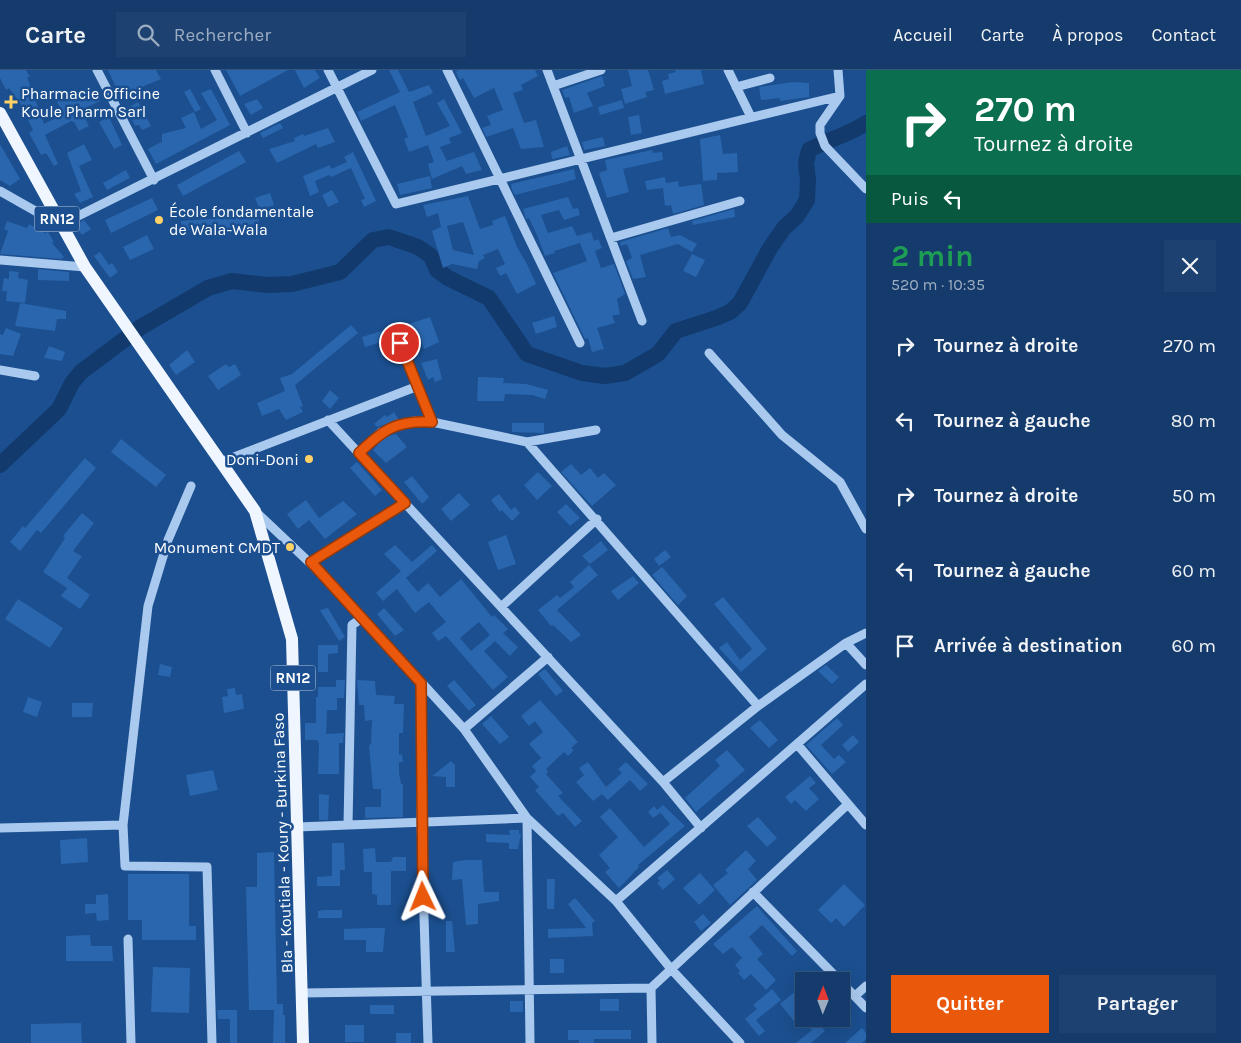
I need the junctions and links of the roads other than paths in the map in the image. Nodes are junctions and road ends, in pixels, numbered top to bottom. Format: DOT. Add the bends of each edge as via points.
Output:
graph roads {
  1 [pos="97,70"];
  2 [pos="215,70"];
  3 [pos="328,70"];
  4 [pos="372,70"];
  5 [pos="447,70"];
  6 [pos="547,70"];
  7 [pos="601,70"];
  8 [pos="728,70"];
  9 [pos="838,70"];
  10 [pos="770,78"];
  11 [pos="553,86"];
  12 [pos="736,87"];
  13 [pos="337,88"];
  14 [pos="840,96"];
  15 [pos="0,113"];
  16 [pos="751,117"];
  17 [pos="247,133"];
  18 [pos="579,159"];
  19 [pos="498,179"];
  20 [pos="154,180"];
  21 [pos="866,189"];
  22 [pos="0,191"];
  23 [pos="740,201"];
  24 [pos="60,225"];
  25 [pos="611,238"];
  26 [pos="0,260"];
  27 [pos="85,267"];
  28 [pos="642,321"];
  29 [pos="400,343"];
  30 [pos="580,343"];
  31 [pos="709,353"];
  32 [pos="0,370"];
  33 [pos="35,376"];
  34 [pos="418,386"];
  35 [pos="328,420"];
  36 [pos="432,422"];
  37 [pos="596,430"];
  38 [pos="527,442"];
  39 [pos="359,453"];
  40 [pos="221,462"];
  41 [pos="191,486"];
  42 [pos="405,503"];
  43 [pos="255,511"];
  44 [pos="597,519"];
  45 [pos="866,529"];
  46 [pos="311,562"];
  47 [pos="501,607"];
  48 [pos="362,618"];
  49 [pos="866,633"];
  50 [pos="846,643"];
  51 [pos="548,657"];
  52 [pos="866,665"];
  53 [pos="421,683"];
  54 [pos="866,684"];
  55 [pos="758,706"];
  56 [pos="464,729"];
  57 [pos="797,744"];
  58 [pos="663,782"];
  59 [pos="847,804"];
  60 [pos="528,818"];
  61 [pos="421,822"];
  62 [pos="348,824"];
  63 [pos="866,824"];
  64 [pos="123,825"];
  65 [pos="297,827"];
  66 [pos="0,828"];
  67 [pos="701,828"];
  68 [pos="753,892"];
  69 [pos="616,901"];
  70 [pos="128,939"];
  71 [pos="670,969"];
  72 [pos="831,972"];
  73 [pos="866,986"];
  74 [pos="651,988"];
  75 [pos="426,991"];
  76 [pos="530,991"];
  77 [pos="850,991"];
  78 [pos="303,992"];
  79 [pos="855,996"];
  80 [pos="866,1008"];
  81 [pos="131,1043"];
  82 [pos="212,1043"];
  83 [pos="303,1043"];
  84 [pos="428,1043"];
  85 [pos="530,1043"];
  86 [pos="652,1043"];
  87 [pos="740,1043"];
  1 -- 20 [label="street"];
  2 -- 17 [label="street"];
  3 -- 13 [label="street"];
  4 -- 13 [label="street"];
  5 -- 19 [label="street"];
  6 -- 11 [label="street"];
  7 -- 11 [label="street"];
  8 -- 12 [label="street"];
  9 -- 14 [label="street"];
  10 -- 12 [label="street"];
  11 -- 18 [label="street"];
  12 -- 16 [label="street"];
  13 -- 17 [label="street"];
  13 -- 19 [label="street" via="396,204"];
  14 -- 16 [label="street"];
  14 -- 21 [label="street" via="820,125 820,133 825,146"];
  15 -- 24 [label="main road, RN12"];
  16 -- 18 [label="street"];
  17 -- 20 [label="street"];
  18 -- 19 [label="street"];
  18 -- 25 [label="street"];
  19 -- 30 [label="street"];
  20 -- 24 [label="street"];
  22 -- 24 [label="street"];
  23 -- 25 [label="street"];
  24 -- 27 [label="main road, RN12"];
  25 -- 28 [label="street"];
  26 -- 27 [label="street"];
  27 -- 40 [label="main road, Bla - Koutiala - Koury - Burkina Faso / RN12"];
  29 -- 34 [label="street"];
  31 -- 45 [label="street" via="782,435 840,482"];
  32 -- 33 [label="street"];
  34 -- 35 [label="street"];
  34 -- 36 [label="street"];
  35 -- 39 [label="street"];
  35 -- 40 [label="street"];
  36 -- 38 [label="street"];
  36 -- 39 [label="street" via="414,421 381,432"];
  37 -- 38 [label="street"];
  38 -- 44 [label="street"];
  39 -- 42 [label="street"];
  40 -- 43 [label="main road, Bla - Koutiala - Koury - Burkina Faso / RN12"];
  41 -- 64 [label="street" via="168,540 148,606"];
  42 -- 46 [label="street"];
  42 -- 47 [label="street"];
  43 -- 46 [label="street"];
  43 -- 65 [label="main road, Bla - Koutiala - Koury - Burkina Faso / RN12" via="292,639"];
  44 -- 47 [label="street"];
  44 -- 55 [label="street"];
  46 -- 48 [label="street"];
  47 -- 51 [label="street"];
  48 -- 53 [label="street"];
  48 -- 62 [label="street" via="352,625"];
  49 -- 50 [label="street"];
  50 -- 52 [label="street"];
  50 -- 55 [label="street"];
  51 -- 56 [label="street"];
  51 -- 58 [label="street"];
  53 -- 56 [label="street"];
  53 -- 61 [label="street"];
  54 -- 57 [label="street"];
  55 -- 58 [label="street"];
  56 -- 60 [label="street"];
  57 -- 59 [label="street"];
  57 -- 67 [label="street"];
  58 -- 67 [label="street"];
  59 -- 63 [label="street"];
  59 -- 68 [label="street"];
  60 -- 61 [label="street"];
  60 -- 69 [label="street"];
  60 -- 76 [label="street"];
  61 -- 62 [label="street"];
  61 -- 75 [label="street"];
  62 -- 65 [label="street"];
  64 -- 66 [label="street"];
  64 -- 82 [label="street" via="125,866 207,867"];
  65 -- 78 [label="main road, Bla - Koutiala - Koury - Burkina Faso / RN12"];
  67 -- 69 [label="street"];
  68 -- 71 [label="street"];
  68 -- 72 [label="street"];
  69 -- 71 [label="street"];
  70 -- 81 [label="street"];
  71 -- 74 [label="street"];
  71 -- 87 [label="street"];
  73 -- 79 [label="street"];
  74 -- 76 [label="street"];
  74 -- 86 [label="street"];
  75 -- 76 [label="street"];
  75 -- 78 [label="street"];
  75 -- 84 [label="street"];
  76 -- 85 [label="street"];
  77 -- 79 [label="street"];
  78 -- 83 [label="main road, Bla - Koutiala - Koury - Burkina Faso / RN12"];
  79 -- 80 [label="street"];
}
